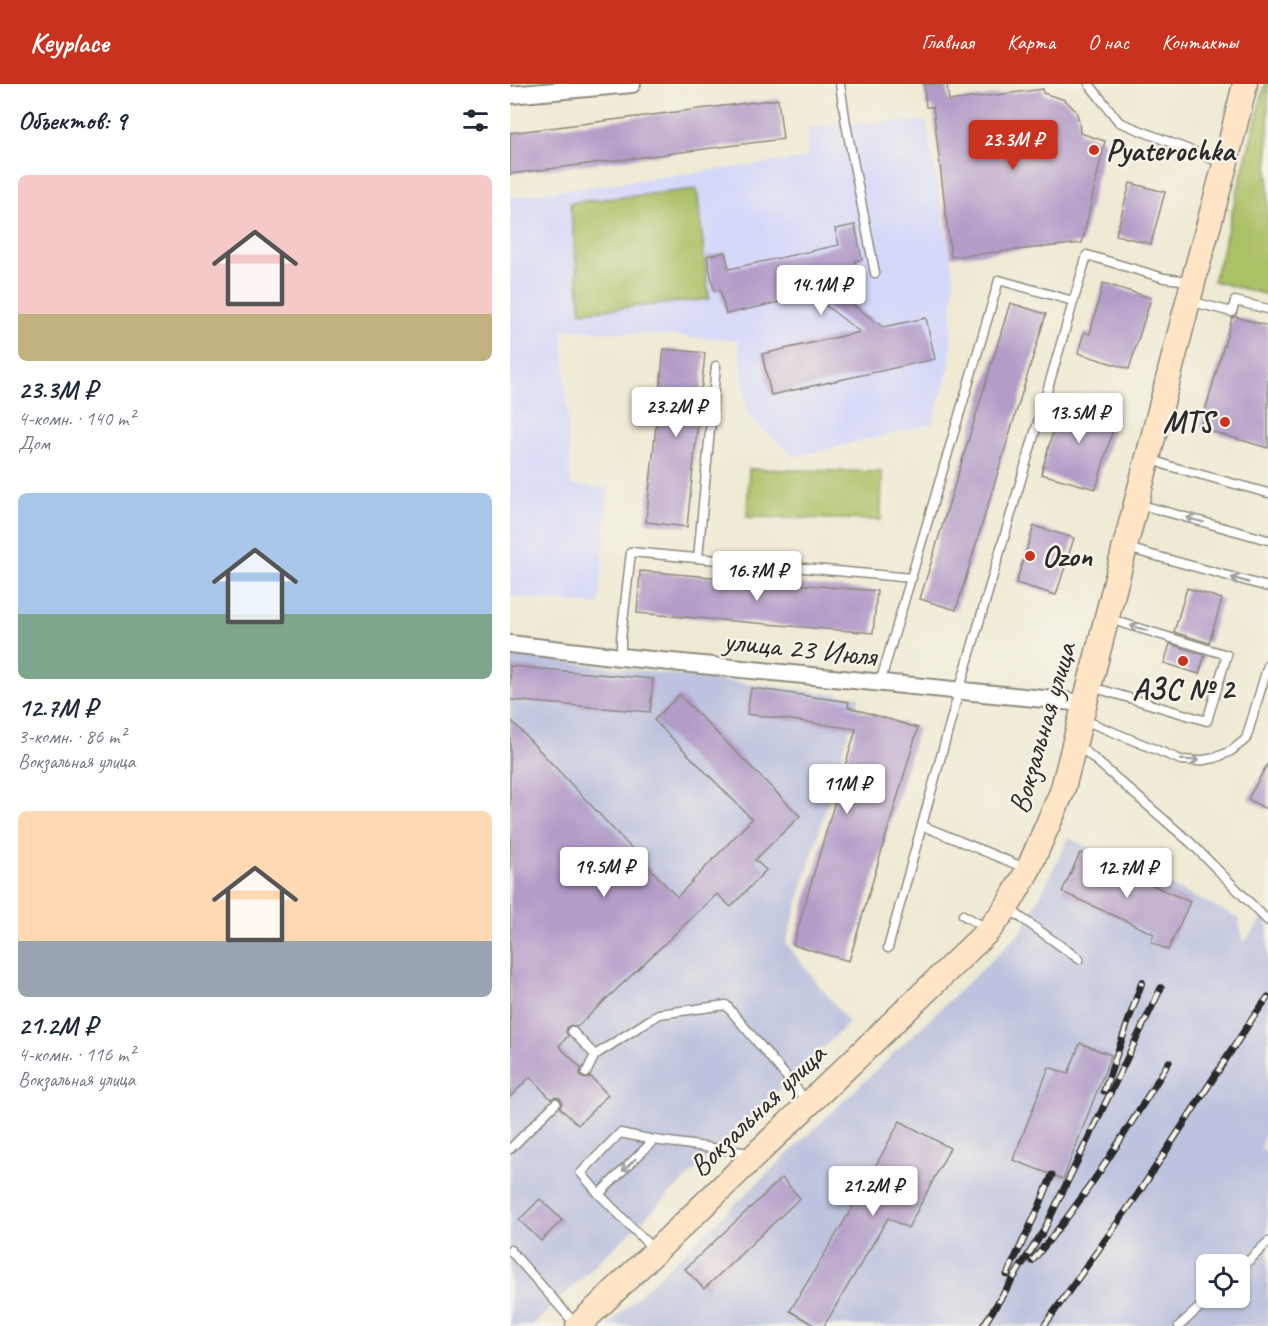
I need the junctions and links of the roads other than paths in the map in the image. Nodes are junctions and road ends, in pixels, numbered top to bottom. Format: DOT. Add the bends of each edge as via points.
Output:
graph roads {
  1 [pos="632,84"];
  2 [pos="840,84"];
  3 [pos="1089,84"];
  4 [pos="1245,84"];
  5 [pos="510,95"];
  6 [pos="1225,165"];
  7 [pos="875,273"];
  8 [pos="1191,292"];
  9 [pos="1073,301"];
  10 [pos="1268,309"];
  11 [pos="716,366"];
  12 [pos="1149,458"];
  13 [pos="1268,492"];
  14 [pos="1136,504"];
  15 [pos="1268,540"];
  16 [pos="1125,547"];
  17 [pos="698,558"];
  18 [pos="912,578"];
  19 [pos="1268,587"];
  20 [pos="1106,618"];
  21 [pos="510,644"];
  22 [pos="621,657"];
  23 [pos="1268,665"];
  24 [pos="880,683"];
  25 [pos="959,691"];
  26 [pos="1084,702"];
  27 [pos="1075,742"];
  28 [pos="923,826"];
  29 [pos="1028,870"];
  30 [pos="1007,907"];
  31 [pos="963,915"];
  32 [pos="1268,921"];
  33 [pos="989,930"];
  34 [pos="888,948"];
  35 [pos="1079,959"];
  36 [pos="572,1031"];
  37 [pos="595,1055"];
  38 [pos="586,1073"];
  39 [pos="556,1103"];
  40 [pos="809,1104"];
  41 [pos="654,1140"];
  42 [pos="510,1149"];
  43 [pos="756,1154"];
  44 [pos="599,1194"];
  45 [pos="1268,1242"];
  46 [pos="510,1250"];
  47 [pos="656,1251"];
  48 [pos="1250,1259"];
  49 [pos="1198,1308"];
  50 [pos="577,1326"];
  51 [pos="1179,1326"];
  1 -- 5 [label="street"];
  2 -- 7 [label="lane"];
  3 -- 6 [label="lane" via="1119,122"];
  4 -- 6 [label="main road, Вокзальная улица"];
  6 -- 8 [label="main road, Вокзальная улица"];
  8 -- 9 [label="lane" via="1164,278 1087,255"];
  8 -- 10 [label="lane" via="1232,312 1235,301"];
  8 -- 12 [label="main road, Вокзальная улица"];
  9 -- 18 [label="lane" via="999,280"];
  9 -- 25 [label="lane"];
  11 -- 17 [label="lane"];
  12 -- 13 [label="lane"];
  12 -- 14 [label="main road, Вокзальная улица"];
  15 -- 14 [label="lane, one-way"];
  14 -- 16 [label="main road, Вокзальная улица"];
  19 -- 16 [label="lane, one-way"];
  16 -- 20 [label="main road, Вокзальная улица"];
  17 -- 18 [label="lane"];
  17 -- 22 [label="lane" via="632,552"];
  18 -- 24 [label="lane"];
  20 -- 26 [label="main road, Вокзальная улица"];
  26 -- 20 [label="lane, one-way" via="1207,722 1227,655"];
  21 -- 22 [label="street, улица 23 Июля"];
  22 -- 24 [label="street, улица 23 Июля"];
  26 -- 23 [label="lane, one-way" via="1135,741 1181,760 1215,758 1246,739"];
  24 -- 25 [label="street, улица 23 Июля"];
  25 -- 26 [label="street, улица 23 Июля"];
  25 -- 28 [label="lane"];
  26 -- 27 [label="main road, Вокзальная улица"];
  27 -- 29 [label="main road, Вокзальная улица" via="1062,792"];
  27 -- 32 [label="lane" via="1191,843"];
  28 -- 29 [label="lane"];
  28 -- 34 [label="lane"];
  29 -- 30 [label="main road, Вокзальная улица"];
  30 -- 33 [label="main road, Вокзальная улица"];
  30 -- 35 [label="lane"];
  31 -- 33 [label="lane"];
  33 -- 40 [label="main road, Вокзальная улица"];
  36 -- 37 [label="lane"];
  37 -- 38 [label="lane"];
  37 -- 40 [label="lane" via="659,1014 726,1005"];
  39 -- 42 [label="lane"];
  40 -- 43 [label="main road, Вокзальная улица"];
  41 -- 43 [label="lane"];
  41 -- 44 [label="lane, one-way"];
  41 -- 44 [label="lane" via="620,1133 581,1173"];
  43 -- 47 [label="main road, Вокзальная улица"];
  44 -- 47 [label="lane"];
  45 -- 48 [label="lane"];
  46 -- 50 [label="lane"];
  47 -- 50 [label="main road, Вокзальная улица"];
  49 -- 51 [label="lane"];
}
